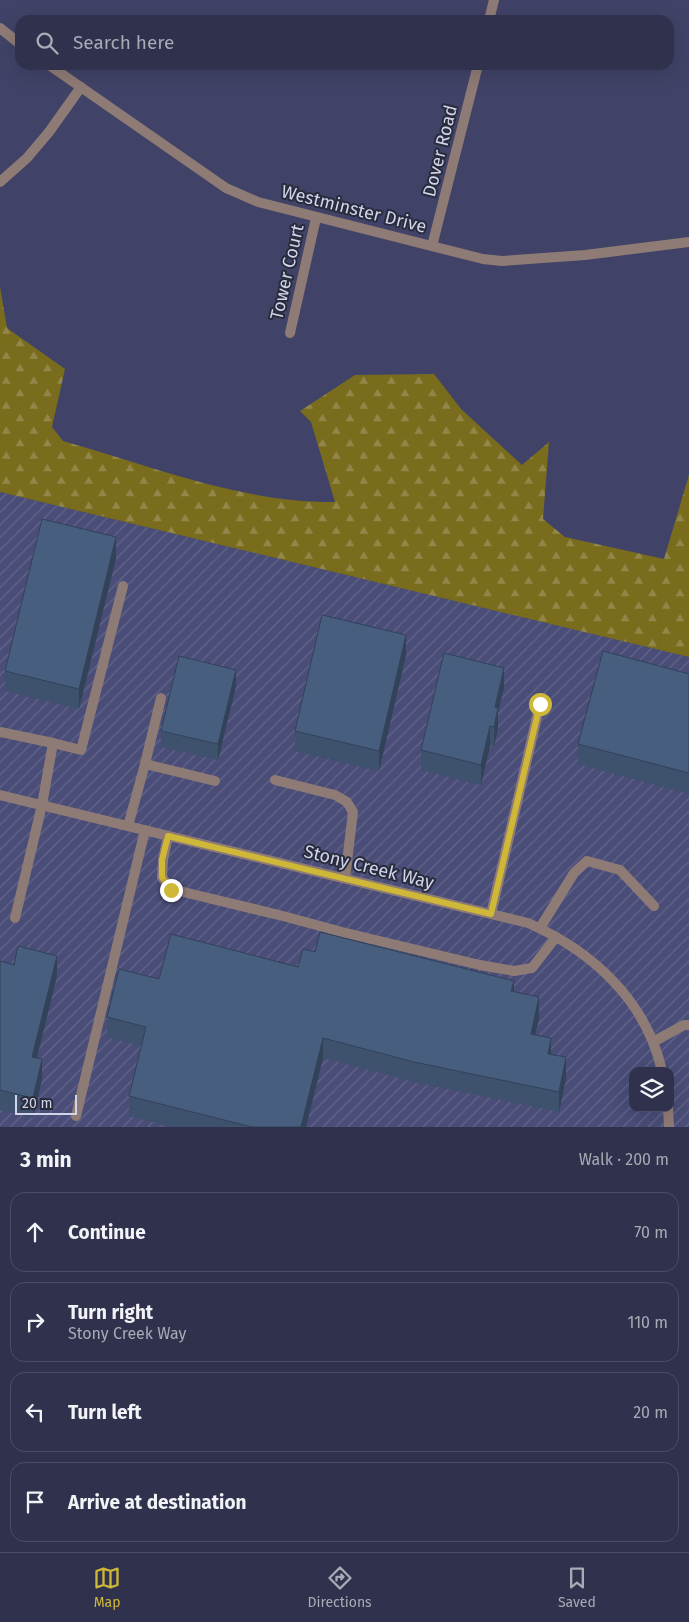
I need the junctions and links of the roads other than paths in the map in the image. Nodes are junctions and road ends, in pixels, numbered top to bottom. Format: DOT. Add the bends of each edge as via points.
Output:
graph roads {
  1 [pos="494,0"];
  2 [pos="490,15"];
  3 [pos="0,28"];
  4 [pos="15,40"];
  5 [pos="56,70"];
  6 [pos="477,70"];
  7 [pos="81,87"];
  8 [pos="0,182"];
  9 [pos="316,218"];
  10 [pos="689,242"];
  11 [pos="432,246"];
  12 [pos="290,333"];
  13 [pos="123,586"];
  14 [pos="161,698"];
  15 [pos="540,704"];
  16 [pos="0,732"];
  17 [pos="53,743"];
  18 [pos="145,764"];
  19 [pos="275,780"];
  20 [pos="215,781"];
  21 [pos="0,795"];
  22 [pos="42,805"];
  23 [pos="128,826"];
  24 [pos="145,830"];
  25 [pos="168,836"];
  26 [pos="345,878"];
  27 [pos="654,906"];
  28 [pos="491,914"];
  29 [pos="15,918"];
  30 [pos="540,928"];
  31 [pos="556,937"];
  32 [pos="689,1025"];
  33 [pos="653,1042"];
  34 [pos="661,1067"];
  35 [pos="668,1112"];
  36 [pos="76,1116"];
  37 [pos="669,1127"];
  1 -- 2 [label="street"];
  3 -- 4 [label="street"];
  5 -- 7 [label="street, Westminster Drive"];
  6 -- 11 [label="street, Dover Road"];
  7 -- 8 [label="street" via="27,158"];
  7 -- 9 [label="street, Westminster Drive" via="226,188 258,202"];
  9 -- 11 [label="street, Westminster Drive"];
  9 -- 12 [label="street, Tower Court"];
  10 -- 11 [label="street, Westminster Drive" via="585,255 502,260 484,259"];
  13 -- 17 [label="street" via="82,750"];
  14 -- 18 [label="street"];
  15 -- 28 [label="street"];
  16 -- 17 [label="street"];
  17 -- 22 [label="street"];
  18 -- 20 [label="street"];
  18 -- 23 [label="street"];
  19 -- 26 [label="street" via="335,795 347,802 353,812"];
  21 -- 22 [label="street, Stony Creek Way"];
  22 -- 23 [label="street, Stony Creek Way"];
  22 -- 29 [label="street"];
  23 -- 24 [label="street, Stony Creek Way"];
  24 -- 25 [label="street, Stony Creek Way"];
  24 -- 36 [label="street"];
  25 -- 26 [label="street, Stony Creek Way"];
  25 -- 31 [label="street" via="162,877 171,890 514,972 532,968"];
  26 -- 28 [label="street, Stony Creek Way"];
  27 -- 30 [label="street" via="620,870 587,861 574,873"];
  28 -- 30 [label="street, Stony Creek Way"];
  30 -- 31 [label="street, Stony Creek Way"];
  31 -- 33 [label="street, Stony Creek Way" via="578,949 611,977 635,1008"];
  32 -- 33 [label="street"];
  33 -- 34 [label="street, Stony Creek Way"];
  35 -- 37 [label="street"];
}
